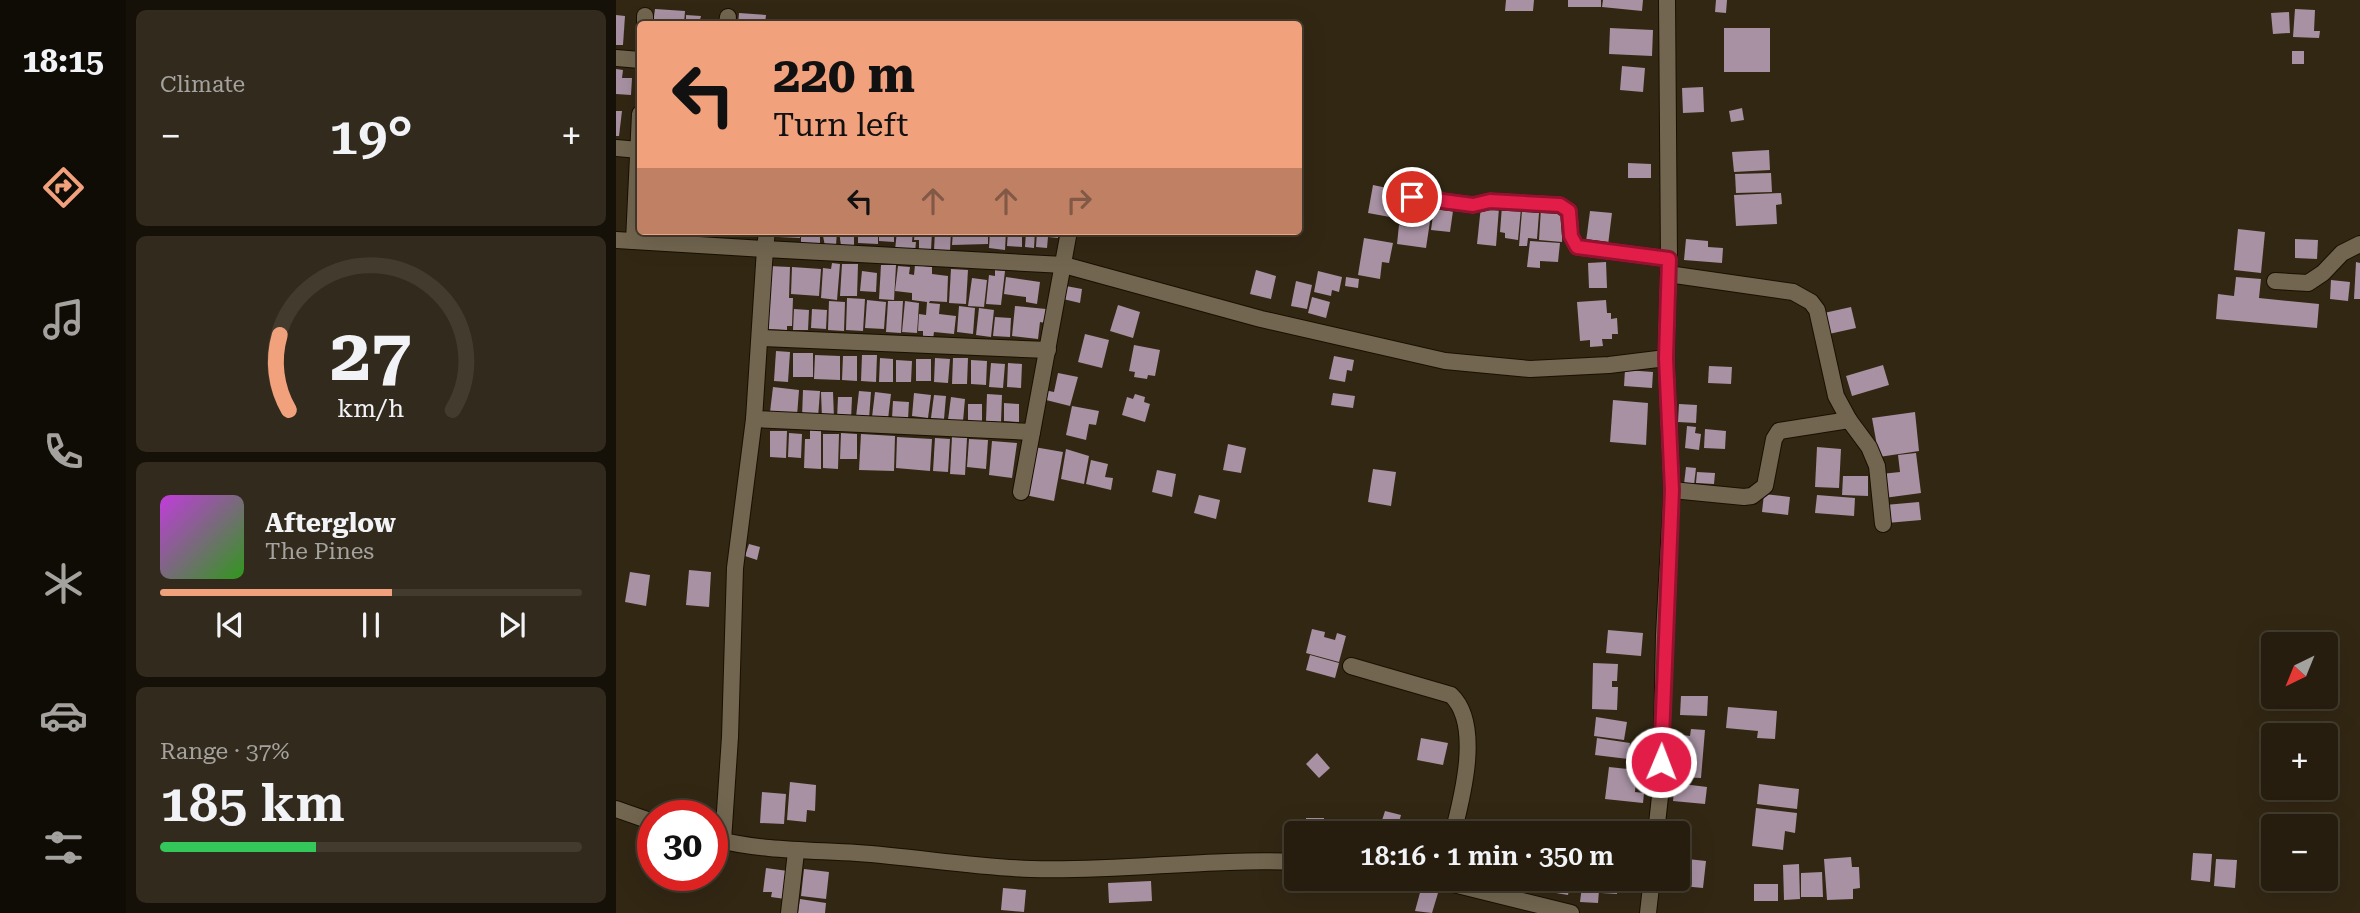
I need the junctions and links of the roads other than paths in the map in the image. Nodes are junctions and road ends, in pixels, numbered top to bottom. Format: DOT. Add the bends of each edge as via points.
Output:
graph roads {
  1 [pos="1667,0"];
  2 [pos="616,58"];
  3 [pos="637,60"];
  4 [pos="616,148"];
  5 [pos="637,150"];
  6 [pos="637,186"];
  7 [pos="1412,197"];
  8 [pos="767,235"];
  9 [pos="1068,235"];
  10 [pos="716,238"];
  11 [pos="616,240"];
  12 [pos="634,241"];
  13 [pos="2360,244"];
  14 [pos="765,249"];
  15 [pos="1064,265"];
  16 [pos="1669,267"];
  17 [pos="2275,281"];
  18 [pos="761,338"];
  19 [pos="1048,351"];
  20 [pos="1666,358"];
  21 [pos="754,419"];
  22 [pos="1849,420"];
  23 [pos="1032,432"];
  24 [pos="1672,490"];
  25 [pos="1021,492"];
  26 [pos="1883,524"];
  27 [pos="1351,666"];
  28 [pos="722,800"];
  29 [pos="616,809"];
  30 [pos="637,816"];
  31 [pos="1455,821"];
  32 [pos="1657,821"];
  33 [pos="728,842"];
  34 [pos="796,852"];
  35 [pos="1284,861"];
  36 [pos="1482,891"];
  37 [pos="1651,891"];
  38 [pos="789,913"];
  39 [pos="1571,913"];
  40 [pos="1648,913"];
  1 -- 16 [label="street"];
  2 -- 3 [label="street"];
  4 -- 5 [label="street"];
  6 -- 12 [label="street"];
  7 -- 16 [label="street" via="1473,205 1490,201 1560,205 1569,211 1577,247"];
  8 -- 14 [label="street"];
  9 -- 15 [label="street"];
  10 -- 12 [label="street"];
  10 -- 14 [label="street"];
  11 -- 12 [label="street"];
  13 -- 17 [label="street" via="2342,253 2308,284"];
  14 -- 15 [label="street"];
  14 -- 18 [label="street"];
  15 -- 19 [label="street"];
  15 -- 20 [label="street" via="1261,319 1445,361 1530,369"];
  16 -- 20 [label="street"];
  16 -- 22 [label="street" via="1793,292 1811,302 1821,320 1836,396"];
  18 -- 19 [label="street"];
  18 -- 21 [label="street"];
  19 -- 23 [label="street"];
  20 -- 24 [label="street"];
  21 -- 23 [label="street"];
  21 -- 28 [label="street" via="735,568 730,737"];
  22 -- 24 [label="street" via="1779,430 1765,486 1752,496"];
  22 -- 26 [label="street" via="1877,466"];
  23 -- 25 [label="street"];
  24 -- 32 [label="street"];
  27 -- 31 [label="street" via="1456,700 1468,760"];
  29 -- 30 [label="street"];
  33 -- 34 [label="street"];
  34 -- 35 [label="street" via="1031,869"];
  34 -- 38 [label="street"];
  36 -- 39 [label="street"];
  37 -- 40 [label="street"];
}
